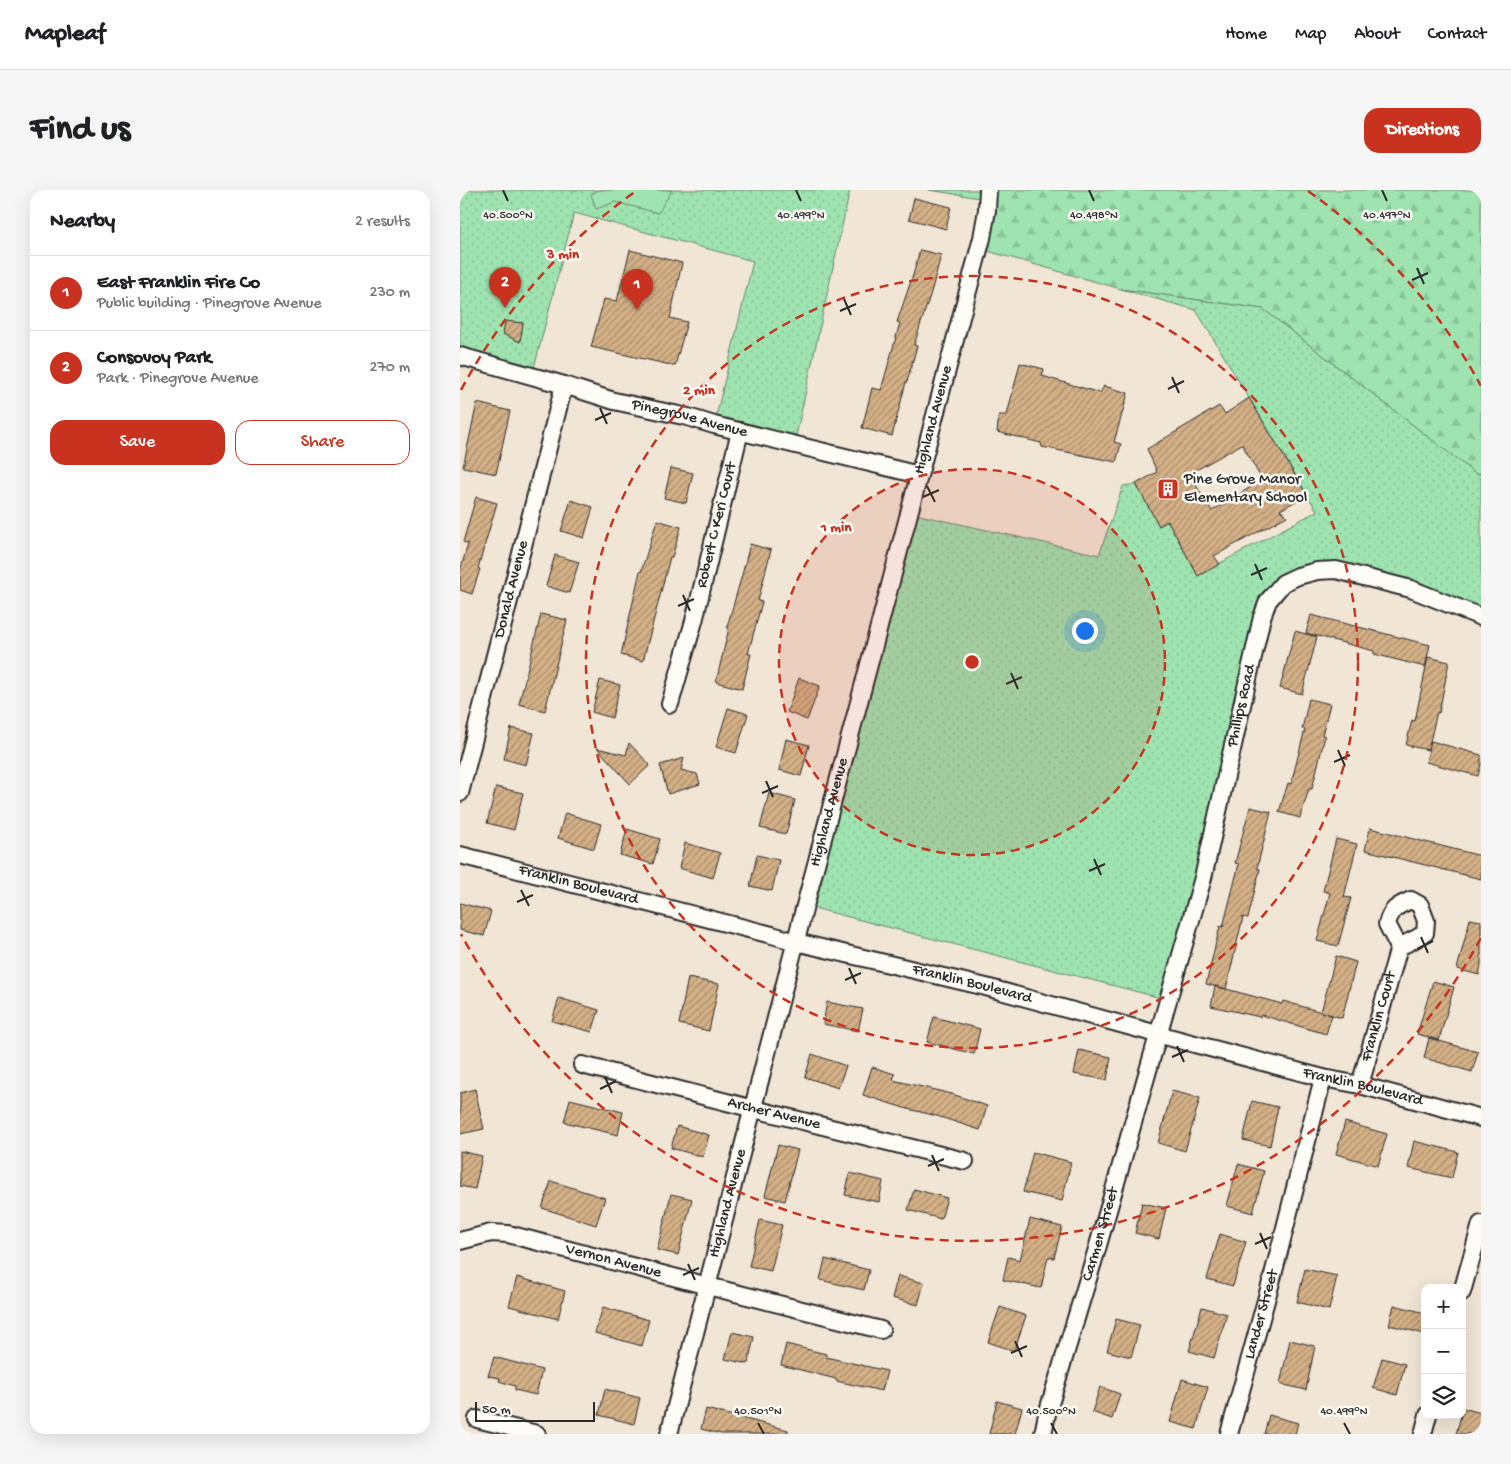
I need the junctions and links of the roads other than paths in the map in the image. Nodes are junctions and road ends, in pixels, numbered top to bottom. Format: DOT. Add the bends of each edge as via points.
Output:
graph roads {
  1 [pos="988,190"];
  2 [pos="460,356"];
  3 [pos="564,385"];
  4 [pos="740,431"];
  5 [pos="919,475"];
  6 [pos="1481,617"];
  7 [pos="670,704"];
  8 [pos="460,793"];
  9 [pos="460,855"];
  10 [pos="796,942"];
  11 [pos="1399,947"];
  12 [pos="1157,1034"];
  13 [pos="582,1065"];
  14 [pos="1323,1078"];
  15 [pos="1360,1085"];
  16 [pos="754,1109"];
  17 [pos="1481,1118"];
  18 [pos="965,1161"];
  19 [pos="1481,1224"];
  20 [pos="460,1241"];
  21 [pos="1464,1284"];
  22 [pos="708,1286"];
  23 [pos="881,1330"];
  24 [pos="477,1419"];
  25 [pos="1427,1419"];
  26 [pos="537,1434"];
  27 [pos="669,1434"];
  28 [pos="1043,1434"];
  29 [pos="1229,1434"];
  30 [pos="1422,1434"];
  1 -- 5 [label="street, Highland Avenue" via="982,238"];
  2 -- 3 [label="street, Pinegrove Avenue"];
  3 -- 4 [label="street, Pinegrove Avenue" via="614,401"];
  3 -- 8 [label="street, Donald Avenue"];
  4 -- 5 [label="street, Pinegrove Avenue"];
  4 -- 7 [label="street, Robert C Keri Court" via="694,621"];
  5 -- 10 [label="street, Highland Avenue"];
  6 -- 12 [label="street, Phillips Road" via="1411,589 1336,570 1298,576 1283,583 1268,601 1203,878"];
  9 -- 10 [label="street, Franklin Boulevard"];
  10 -- 12 [label="street, Franklin Boulevard" via="986,987"];
  10 -- 16 [label="street, Highland Avenue"];
  11 -- 15 [label="street, Franklin Court"];
  12 -- 14 [label="street, Franklin Boulevard"];
  12 -- 28 [label="street, Carmen Street"];
  13 -- 16 [label="street, Archer Avenue"];
  14 -- 15 [label="street, Franklin Boulevard"];
  14 -- 29 [label="street, Lander Street"];
  15 -- 17 [label="street, Franklin Boulevard"];
  16 -- 18 [label="street, Archer Avenue"];
  16 -- 22 [label="street, Highland Avenue"];
  19 -- 21 [label="street"];
  20 -- 22 [label="street, Vernon Avenue" via="491,1233 508,1234"];
  22 -- 23 [label="street, Vernon Avenue"];
  22 -- 27 [label="street, Highland Avenue"];
  24 -- 26 [label="street"];
  25 -- 30 [label="street"];
}
